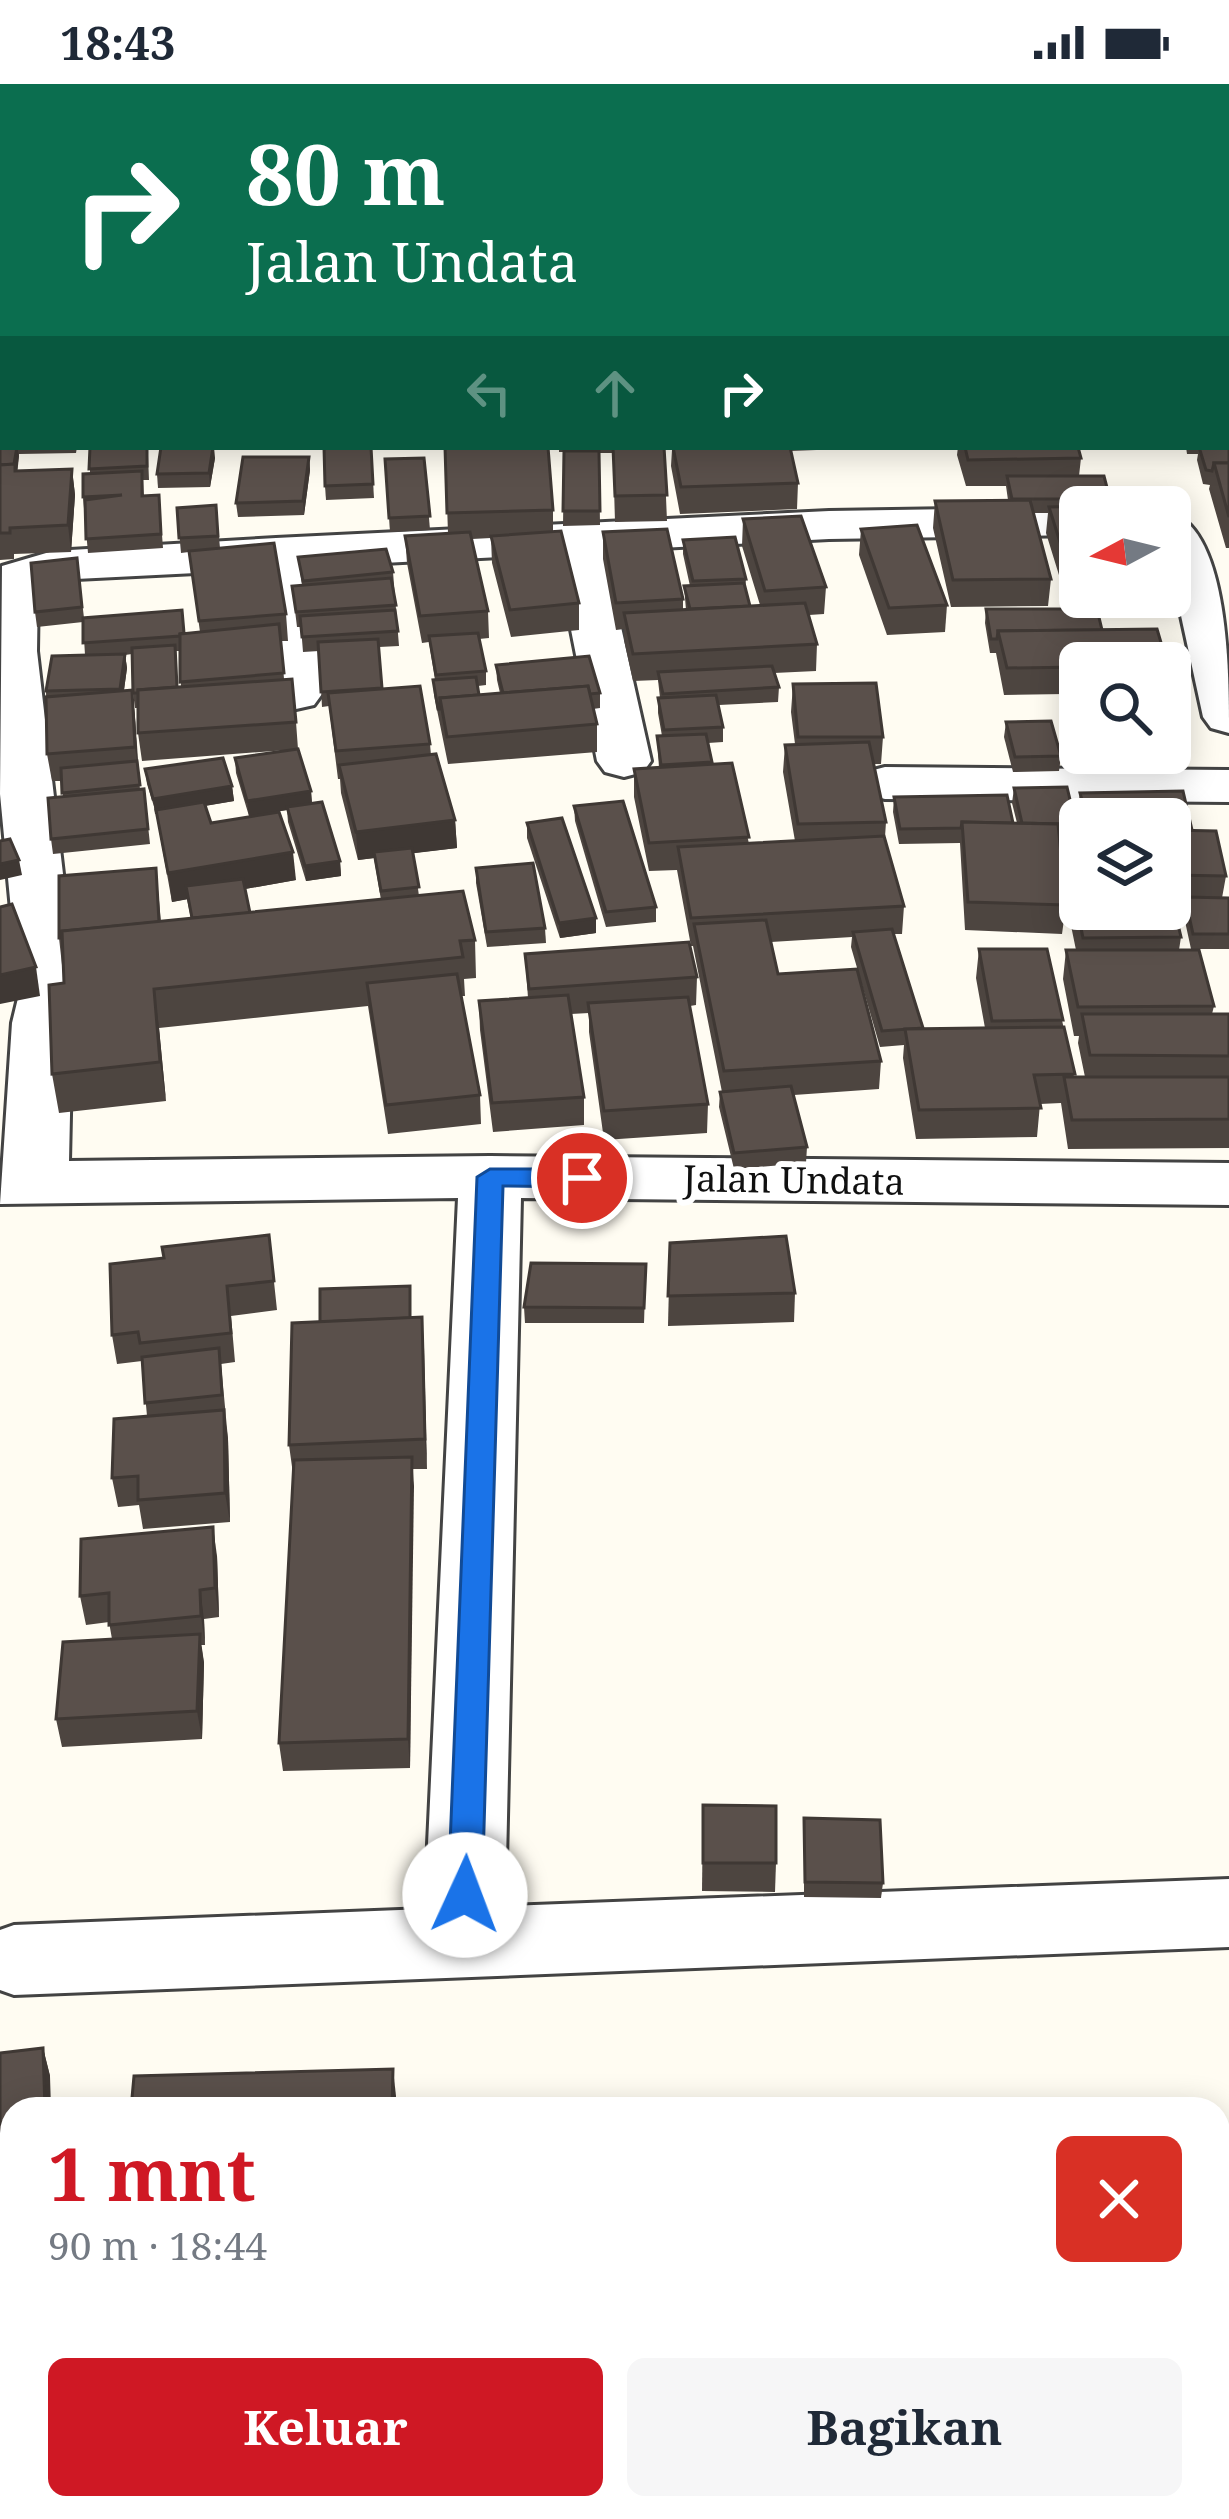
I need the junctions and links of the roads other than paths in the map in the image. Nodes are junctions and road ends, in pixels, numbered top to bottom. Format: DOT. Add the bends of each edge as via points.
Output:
graph roads {
  1 [pos="1059,521"];
  2 [pos="577,539"];
  3 [pos="276,552"];
  4 [pos="1191,561"];
  5 [pos="10,573"];
  6 [pos="1221,631"];
  7 [pos="296,694"];
  8 [pos="1229,716"];
  9 [pos="624,761"];
  10 [pos="885,783"];
  11 [pos="1229,786"];
  12 [pos="490,1177"];
  13 [pos="18,1182"];
  14 [pos="1229,1184"];
  15 [pos="1229,1913"];
  16 [pos="464,1943"];
  17 [pos="14,1960"];
  1 -- 2 [label="street"];
  2 -- 3 [label="street"];
  2 -- 9 [label="street"];
  3 -- 5 [label="street"];
  3 -- 7 [label="street" via="294,605"];
  4 -- 6 [label="street"];
  5 -- 13 [label="street" via="48,994"];
  6 -- 8 [label="street"];
  10 -- 11 [label="street"];
  12 -- 13 [label="street, Jalan Undata"];
  12 -- 14 [label="street, Jalan Undata"];
  12 -- 16 [label="street"];
  15 -- 16 [label="street"];
  16 -- 17 [label="street"];
}
